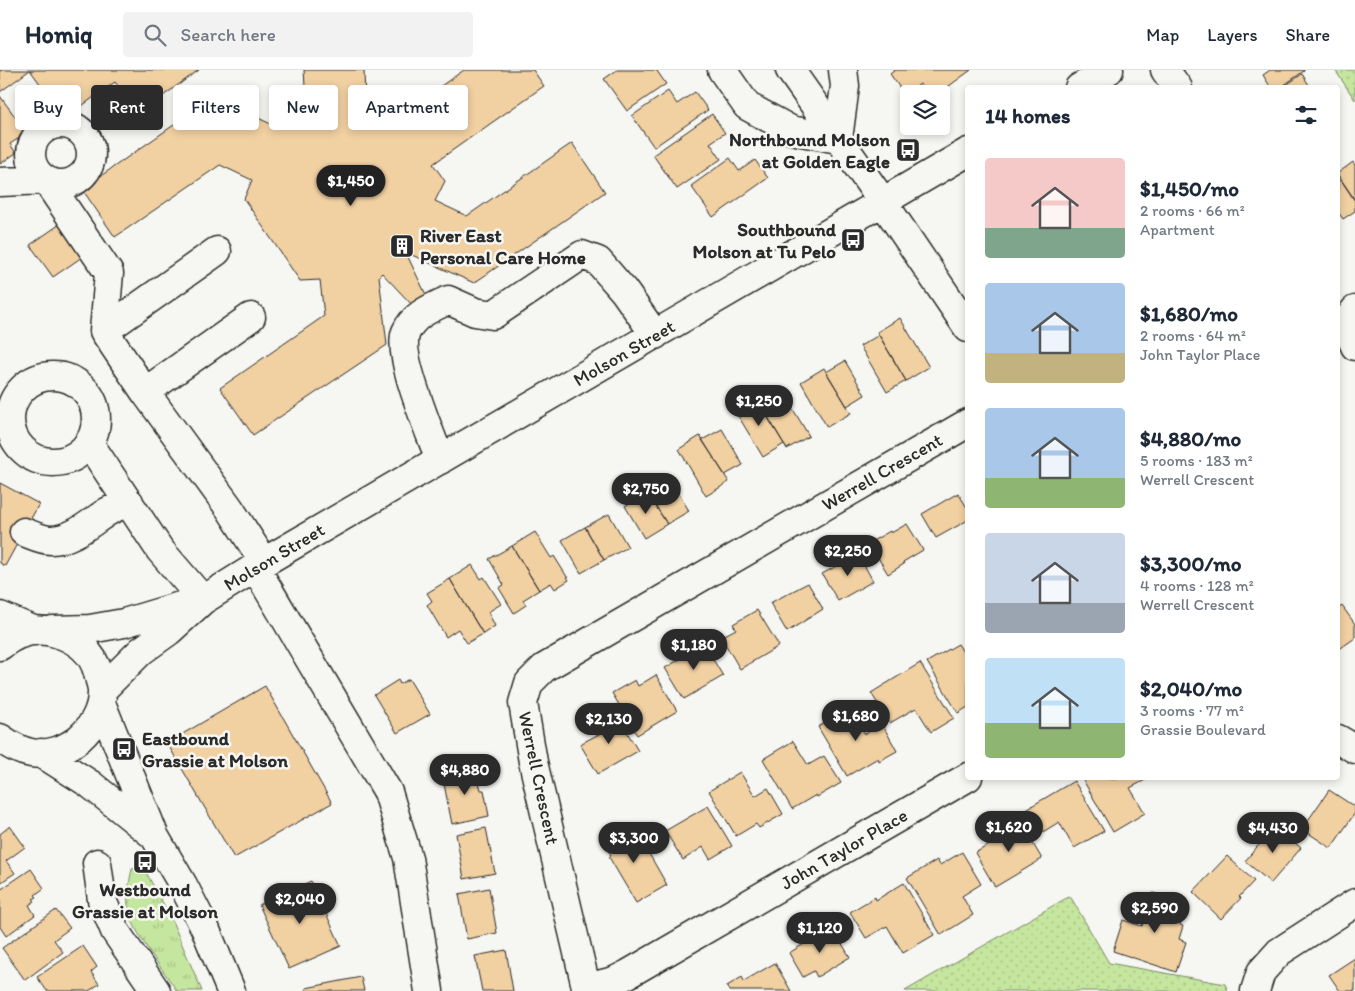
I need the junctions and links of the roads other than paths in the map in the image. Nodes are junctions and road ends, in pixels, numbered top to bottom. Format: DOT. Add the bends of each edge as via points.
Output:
graph roads {
  1 [pos="722,70"];
  2 [pos="790,70"];
  3 [pos="843,70"];
  4 [pos="1109,70"];
  5 [pos="1165,70"];
  6 [pos="1084,85"];
  7 [pos="1176,85"];
  8 [pos="838,138"];
  9 [pos="965,154"];
  10 [pos="0,182"];
  11 [pos="883,202"];
  12 [pos="217,251"];
  13 [pos="251,317"];
  14 [pos="965,324"];
  15 [pos="104,331"];
  16 [pos="655,335"];
  17 [pos="145,392"];
  18 [pos="965,425"];
  19 [pos="89,443"];
  20 [pos="440,460"];
  21 [pos="129,502"];
  22 [pos="24,532"];
  23 [pos="260,565"];
  24 [pos="203,600"];
  25 [pos="0,616"];
  26 [pos="40,630"];
  27 [pos="0,646"];
  28 [pos="102,697"];
  29 [pos="0,738"];
  30 [pos="1340,740"];
  31 [pos="1355,749"];
  32 [pos="0,753"];
  33 [pos="36,753"];
  34 [pos="965,779"];
  35 [pos="155,837"];
  36 [pos="97,863"];
  37 [pos="1355,903"];
  38 [pos="587,989"];
  39 [pos="156,991"];
  40 [pos="231,991"];
  41 [pos="429,991"];
  42 [pos="1256,991"];
  1 -- 8 [label="street" via="747,106 791,130"];
  2 -- 8 [label="street"];
  3 -- 8 [label="street" via="845,86"];
  4 -- 6 [label="street"];
  5 -- 7 [label="street"];
  8 -- 11 [label="street"];
  9 -- 11 [label="street, Molson Street"];
  10 -- 15 [label="street" via="46,180 109,273"];
  11 -- 14 [label="street"];
  11 -- 16 [label="street, Molson Street"];
  12 -- 15 [label="street"];
  13 -- 17 [label="street"];
  15 -- 17 [label="street"];
  16 -- 20 [label="street, Molson Street"];
  16 -- 20 [label="street" via="598,261 582,255 493,315 475,312 448,300 426,310 406,333 405,359"];
  17 -- 23 [label="street" via="230,509"];
  18 -- 38 [label="street, Werrell Crescent" via="544,668 530,683 523,703 533,762"];
  19 -- 21 [label="street"];
  20 -- 23 [label="street, Molson Street"];
  21 -- 22 [label="street" via="70,536 51,540"];
  21 -- 24 [label="street" via="160,550"];
  23 -- 24 [label="street, Molson Street"];
  23 -- 41 [label="street" via="388,792 408,858"];
  24 -- 26 [label="street, Molson Street" via="124,623 90,629"];
  24 -- 28 [label="street, Molson Street" via="141,651"];
  25 -- 26 [label="street"];
  26 -- 27 [label="street" via="9,638"];
  26 -- 28 [label="street" via="67,636 83,647 95,663"];
  28 -- 33 [label="street" via="94,723 80,739 62,750"];
  28 -- 35 [label="street"];
  29 -- 33 [label="street" via="13,747"];
  30 -- 31 [label="street"];
  32 -- 33 [label="street"];
  33 -- 35 [label="street" via="90,784"];
  34 -- 38 [label="street, John Taylor Place" via="628,974"];
  35 -- 40 [label="street" via="205,928"];
  36 -- 39 [label="street" via="102,900 115,931"];
  37 -- 42 [label="street" via="1279,952 1261,972"];
}
